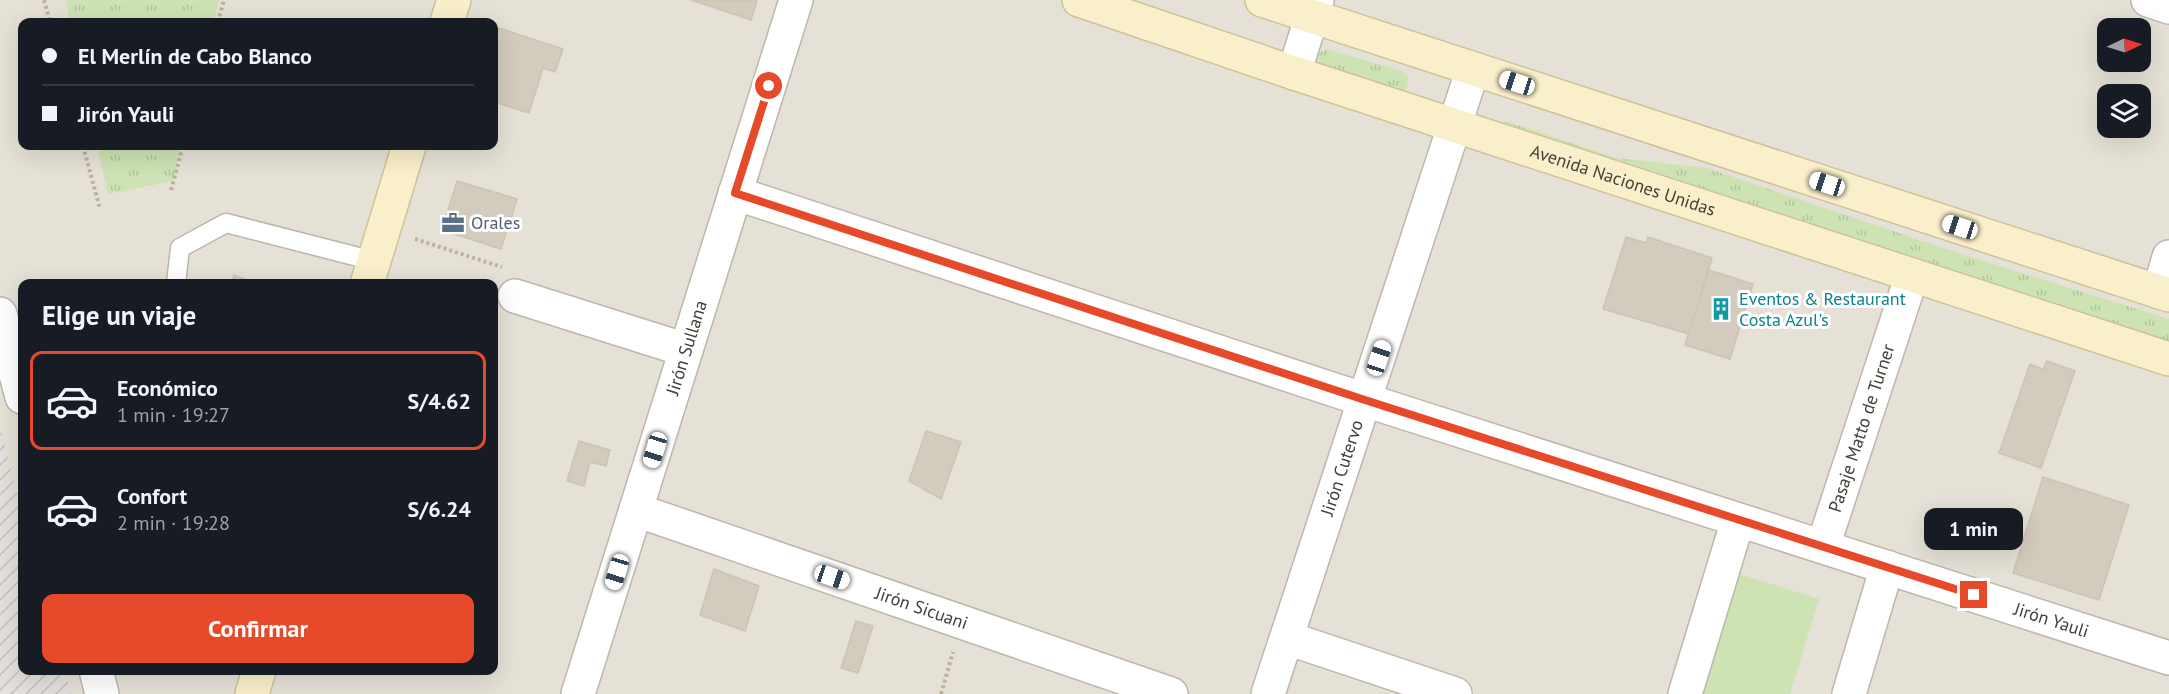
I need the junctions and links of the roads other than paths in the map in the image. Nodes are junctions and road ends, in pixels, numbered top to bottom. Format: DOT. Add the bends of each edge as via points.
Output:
graph roads {
  1 [pos="454,0"];
  2 [pos="796,0"];
  3 [pos="1079,0"];
  4 [pos="1262,0"];
  5 [pos="2148,0"];
  6 [pos="2169,7"];
  7 [pos="1314,8"];
  8 [pos="448,18"];
  9 [pos="1473,69"];
  10 [pos="1294,73"];
  11 [pos="1454,125"];
  12 [pos="408,150"];
  13 [pos="735,193"];
  14 [pos="2169,257"];
  15 [pos="370,272"];
  16 [pos="1912,275"];
  17 [pos="177,279"];
  18 [pos="2164,294"];
  19 [pos="515,296"];
  20 [pos="0,314"];
  21 [pos="686,350"];
  22 [pos="2169,359"];
  23 [pos="18,382"];
  24 [pos="1365,400"];
  25 [pos="636,510"];
  26 [pos="1738,520"];
  27 [pos="1822,546"];
  28 [pos="1887,567"];
  29 [pos="1287,638"];
  30 [pos="2169,658"];
  31 [pos="97,675"];
  32 [pos="258,675"];
  33 [pos="102,694"];
  34 [pos="252,694"];
  35 [pos="578,694"];
  36 [pos="1171,694"];
  37 [pos="1268,694"];
  38 [pos="1455,694"];
  39 [pos="1685,694"];
  40 [pos="1850,694"];
  1 -- 8 [label="main road"];
  2 -- 13 [label="street, Jirón Sullana"];
  3 -- 10 [label="main road, Avenida Naciones Unidas"];
  4 -- 7 [label="main road"];
  5 -- 6 [label="street"];
  7 -- 9 [label="main road"];
  7 -- 10 [label="street"];
  9 -- 11 [label="street, Jirón Cutervo"];
  9 -- 18 [label="main road"];
  10 -- 11 [label="main road, Avenida Naciones Unidas"];
  11 -- 16 [label="main road, Avenida Naciones Unidas"];
  11 -- 24 [label="street, Jirón Cutervo"];
  12 -- 15 [label="main road"];
  13 -- 21 [label="street, Jirón Sullana"];
  13 -- 24 [label="street, Jirón Yauli"];
  14 -- 18 [label="street"];
  15 -- 17 [label="lane" via="226,223 180,248"];
  16 -- 22 [label="main road, Avenida Naciones Unidas"];
  16 -- 27 [label="street, Pasaje Matto de Turner"];
  19 -- 21 [label="street"];
  20 -- 23 [label="street"];
  21 -- 25 [label="street, Jirón Sullana"];
  24 -- 26 [label="street, Jirón Yauli"];
  24 -- 29 [label="street, Jirón Cutervo"];
  25 -- 35 [label="street, Jirón Sullana"];
  25 -- 36 [label="street, Jirón Sicuani"];
  26 -- 27 [label="street, Jirón Yauli"];
  26 -- 39 [label="street"];
  27 -- 28 [label="street, Jirón Yauli"];
  28 -- 30 [label="street, Jirón Yauli"];
  28 -- 40 [label="street"];
  29 -- 37 [label="street, Jirón Cutervo"];
  29 -- 38 [label="street"];
  31 -- 33 [label="street"];
  32 -- 34 [label="main road"];
}
